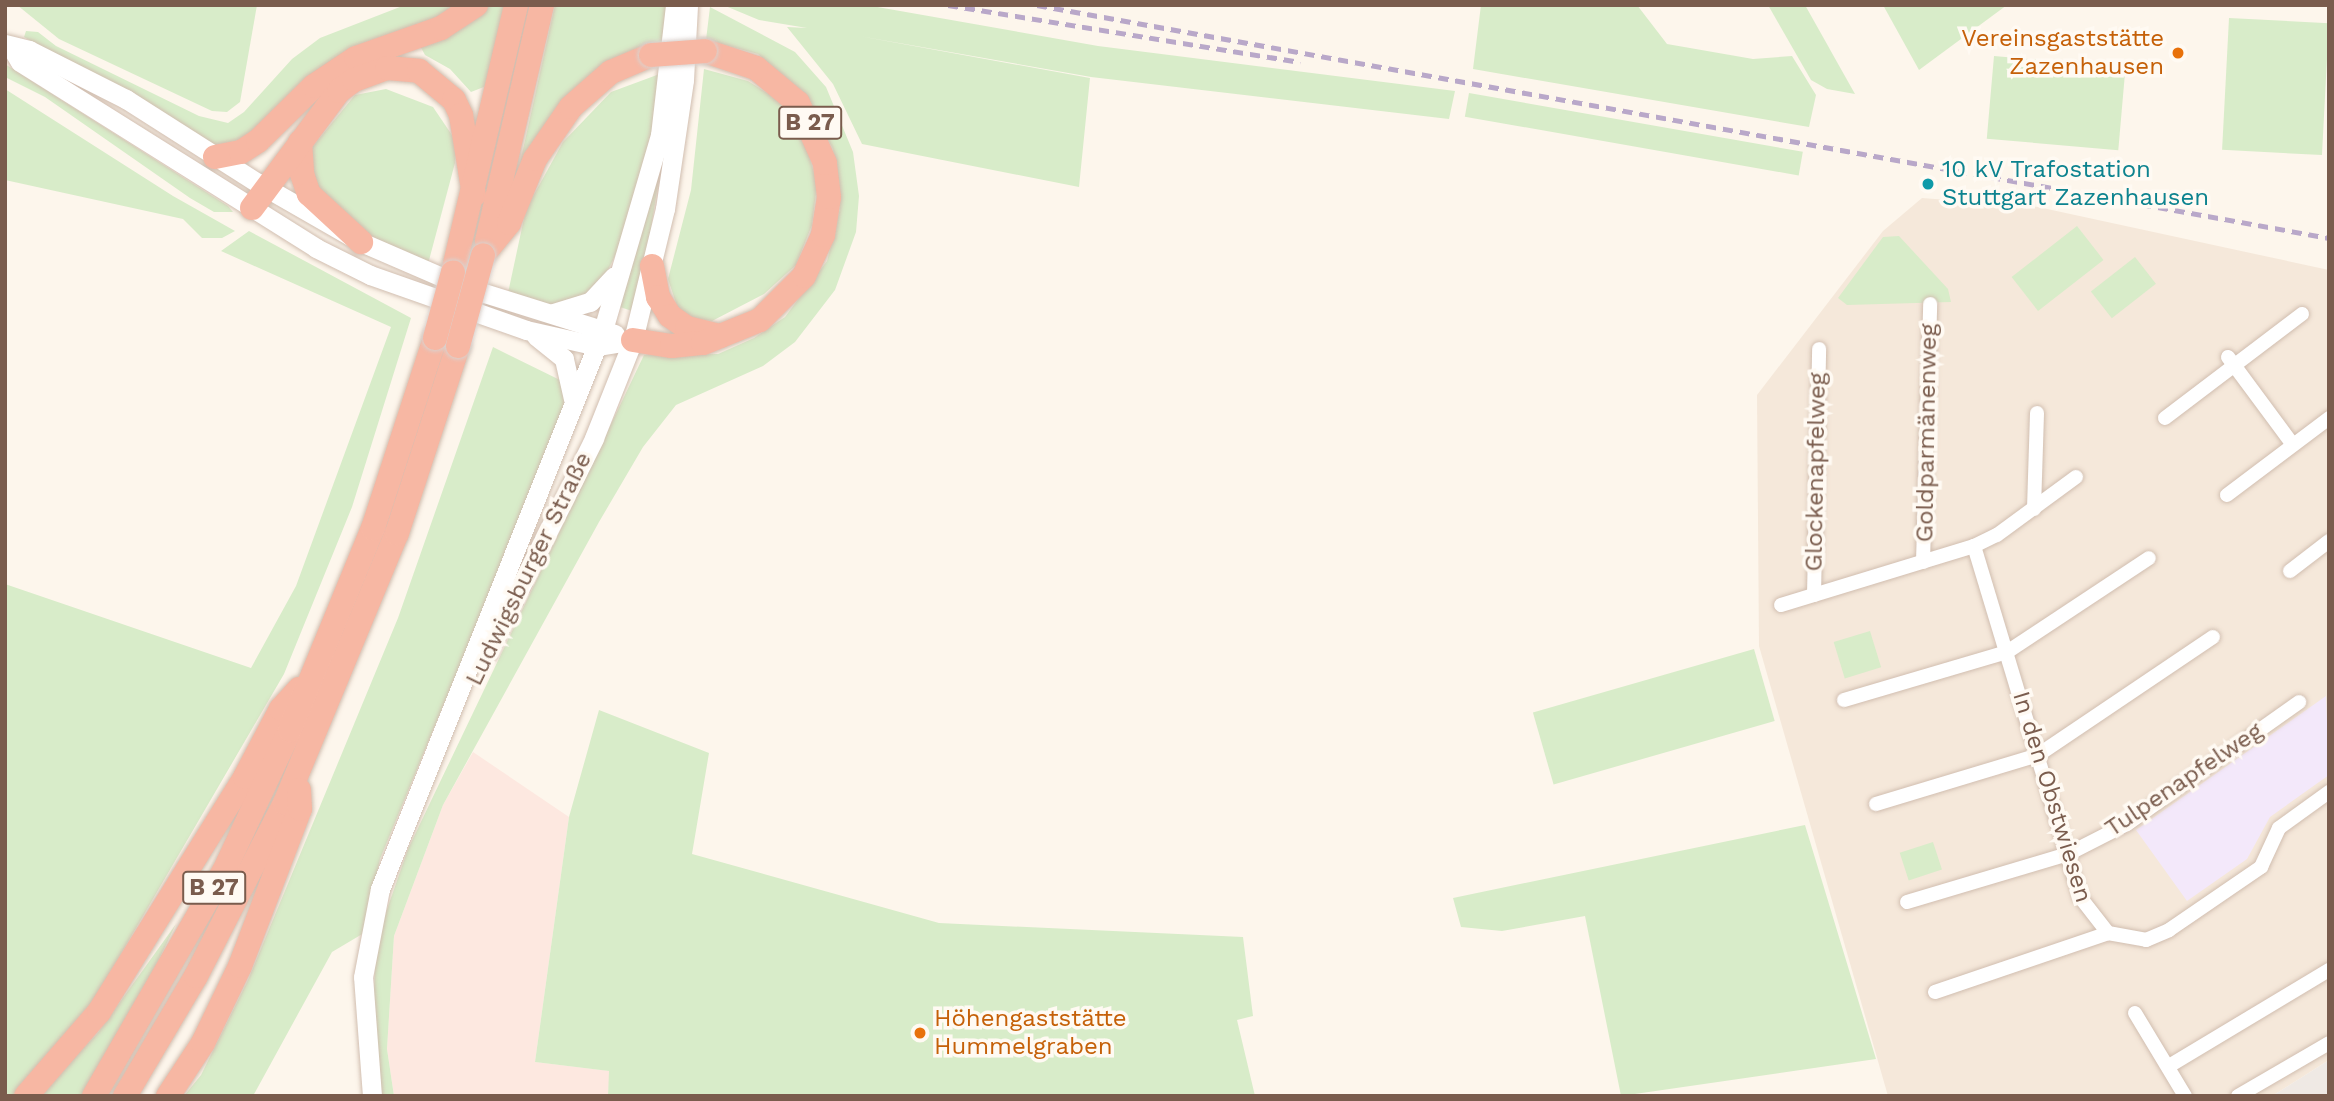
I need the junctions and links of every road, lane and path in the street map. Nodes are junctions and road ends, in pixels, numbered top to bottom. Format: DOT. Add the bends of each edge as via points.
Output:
graph roads {
  1 [pos="476,5"];
  2 [pos="516,5"];
  3 [pos="542,5"];
  4 [pos="675,5"];
  5 [pos="688,5"];
  6 [pos="8,45"];
  7 [pos="336,71"];
  8 [pos="300,142"];
  9 [pos="215,157"];
  10 [pos="259,193"];
  11 [pos="474,195"];
  12 [pos="361,242"];
  13 [pos="472,251"];
  14 [pos="624,265"];
  15 [pos="652,266"];
  16 [pos="1930,304"];
  17 [pos="552,314"];
  18 [pos="2302,314"];
  19 [pos="526,330"];
  20 [pos="600,338"];
  21 [pos="723,338"];
  22 [pos="633,340"];
  23 [pos="446,342"];
  24 [pos="1819,349"];
  25 [pos="2231,361"];
  26 [pos="573,408"];
  27 [pos="2036,413"];
  28 [pos="2165,418"];
  29 [pos="2329,418"];
  30 [pos="2294,445"];
  31 [pos="2076,477"];
  32 [pos="2227,495"];
  33 [pos="2034,509"];
  34 [pos="2329,541"];
  35 [pos="1974,546"];
  36 [pos="2149,558"];
  37 [pos="1923,562"];
  38 [pos="2290,571"];
  39 [pos="1814,595"];
  40 [pos="1781,605"];
  41 [pos="2213,637"];
  42 [pos="2007,652"];
  43 [pos="316,670"];
  44 [pos="1844,700"];
  45 [pos="2299,702"];
  46 [pos="2038,755"];
  47 [pos="297,775"];
  48 [pos="2329,792"];
  49 [pos="417,794"];
  50 [pos="1877,804"];
  51 [pos="2068,854"];
  52 [pos="1906,902"];
  53 [pos="2108,933"];
  54 [pos="2329,970"];
  55 [pos="1935,992"];
  56 [pos="2135,1013"];
  57 [pos="2329,1043"];
  58 [pos="2169,1066"];
  59 [pos="26,1096"];
  60 [pos="94,1096"];
  61 [pos="125,1096"];
  62 [pos="169,1096"];
  63 [pos="372,1096"];
  64 [pos="2185,1096"];
  65 [pos="2238,1096"];
  1 -- 7 [label="highway" via="441,28 356,58"];
  2 -- 11 [label="highway, B 27"];
  3 -- 13 [label="highway, B 27"];
  4 -- 14 [label="main road, Ludwigsburger Straße" via="660,135"];
  5 -- 15 [label="main road, Ludwigsburger Straße" via="676,146"];
  6 -- 9 [label="main road" via="85,76"];
  6 -- 10 [label="main road" via="20,62"];
  7 -- 9 [label="highway" via="258,141 241,152"];
  7 -- 10 [label="highway" via="266,163"];
  8 -- 10 [label="highway, B 27"];
  8 -- 11 [label="highway, B 27" via="324,107 354,80 387,68 419,71 444,88 461,115"];
  8 -- 12 [label="highway" via="309,194"];
  9 -- 10 [label="main road"];
  10 -- 12 [label="main road"];
  10 -- 19 [label="main road" via="316,248 370,275"];
  11 -- 13 [label="highway, B 27"];
  12 -- 17 [label="main road" via="466,286"];
  13 -- 21 [label="highway, B 27, bridge" via="509,223 535,159 571,107 611,72 651,55 705,51 756,68 791,97 813,128 828,180 823,235 804,276 768,314"];
  13 -- 23 [label="highway, B 27, bridge"];
  14 -- 17 [label="main road" via="590,302"];
  14 -- 20 [label="main road, Ludwigsburger Straße"];
  15 -- 21 [label="highway" via="658,297 670,316 687,328"];
  15 -- 22 [label="main road, Ludwigsburger Straße"];
  16 -- 37 [label="street, Goldparmänenweg"];
  17 -- 20 [label="main road"];
  18 -- 25 [label="street"];
  19 -- 20 [label="main road"];
  19 -- 26 [label="main road" via="553,346 567,363"];
  20 -- 22 [label="main road"];
  20 -- 26 [label="main road, Ludwigsburger Straße"];
  21 -- 22 [label="highway, B 27" via="680,345"];
  22 -- 49 [label="main road, Ludwigsburger Straße" via="594,438"];
  23 -- 43 [label="highway, B 27"];
  23 -- 47 [label="highway, B 27" via="397,533"];
  24 -- 39 [label="street, Glockenapfelweg"];
  25 -- 28 [label="street"];
  25 -- 30 [label="street"];
  26 -- 49 [label="main road, Ludwigsburger Straße"];
  27 -- 33 [label="street"];
  29 -- 30 [label="street"];
  30 -- 32 [label="street"];
  31 -- 33 [label="street"];
  33 -- 35 [label="street"];
  34 -- 38 [label="street"];
  35 -- 37 [label="street"];
  35 -- 42 [label="street, In den Obstwiesen"];
  36 -- 42 [label="street"];
  37 -- 39 [label="street"];
  39 -- 40 [label="street"];
  41 -- 46 [label="street"];
  42 -- 44 [label="street"];
  42 -- 46 [label="street, In den Obstwiesen"];
  43 -- 59 [label="highway" via="281,709 245,777 99,1012"];
  43 -- 60 [label="highway, B 27" via="224,871"];
  45 -- 51 [label="street, Tulpenapfelweg" via="2127,824"];
  46 -- 50 [label="street"];
  46 -- 51 [label="street, In den Obstwiesen"];
  47 -- 61 [label="highway, B 27" via="196,976"];
  47 -- 62 [label="highway, B 27" via="300,809 240,966 203,1043"];
  48 -- 53 [label="street" via="2279,828 2261,867 2169,930 2146,940"];
  49 -- 63 [label="main road, Ludwigsburger Straße" via="380,889 363,977"];
  51 -- 52 [label="street, Tulpenapfelweg"];
  51 -- 53 [label="street, In den Obstwiesen" via="2087,911"];
  53 -- 55 [label="street"];
  54 -- 58 [label="street"];
  56 -- 58 [label="street"];
  57 -- 65 [label="street"];
  58 -- 64 [label="street"];
}
